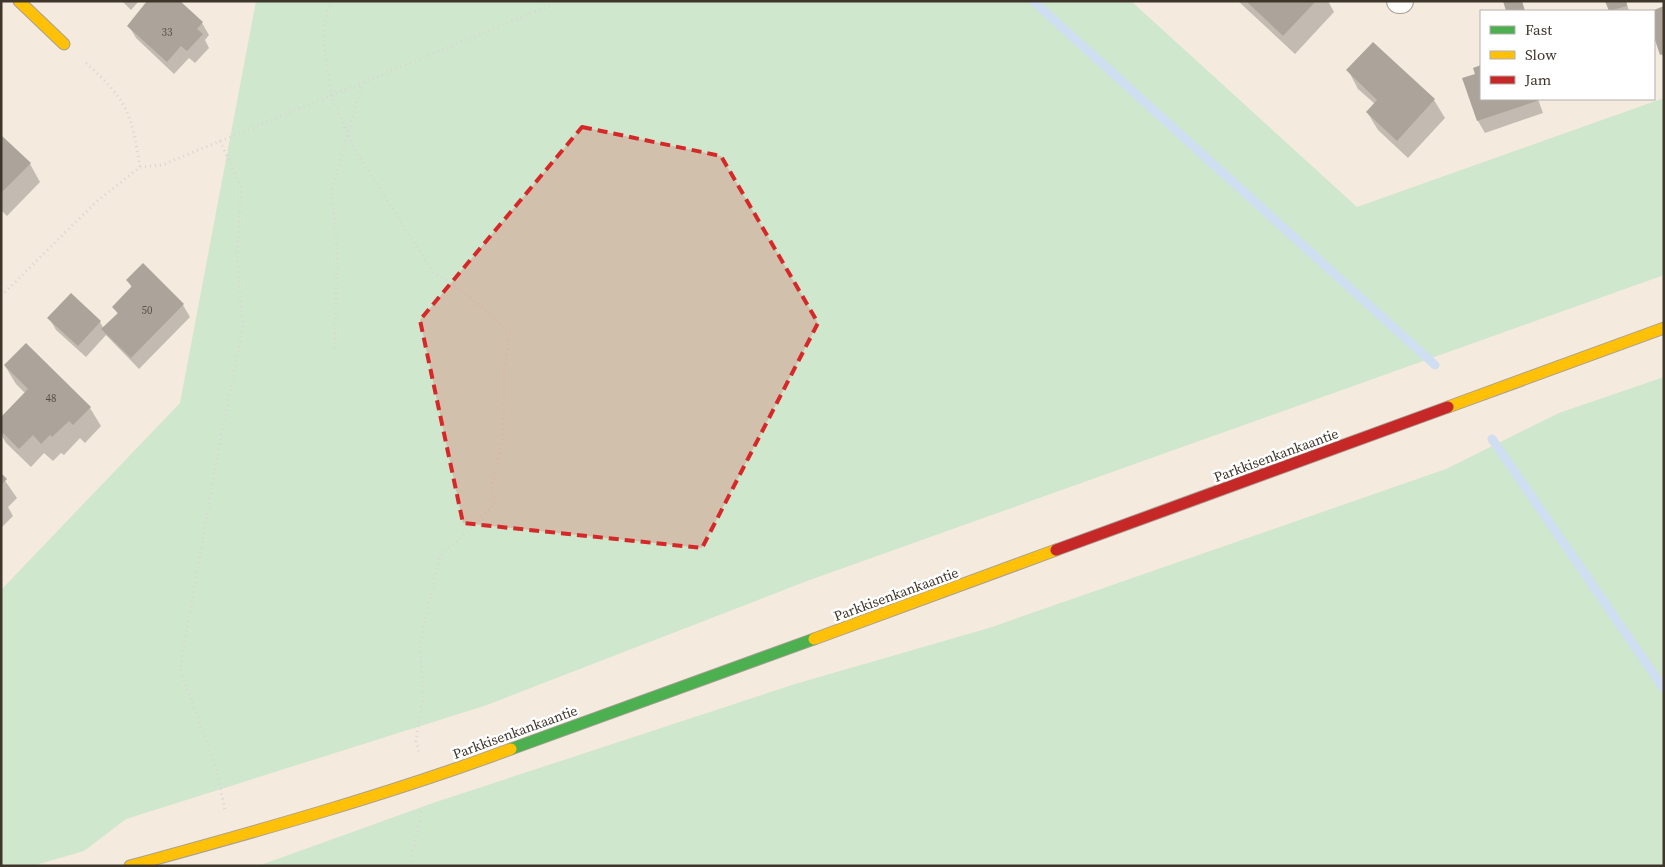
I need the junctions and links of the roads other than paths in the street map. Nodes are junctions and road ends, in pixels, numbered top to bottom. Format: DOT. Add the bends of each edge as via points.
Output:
graph roads {
  1 [pos="19,1"];
  2 [pos="64,44"];
  3 [pos="1664,328"];
  4 [pos="130,866"];
  1 -- 2 [label="street"];
  3 -- 4 [label="street, Parkkisenkankaantie" via="425,779"];
}
